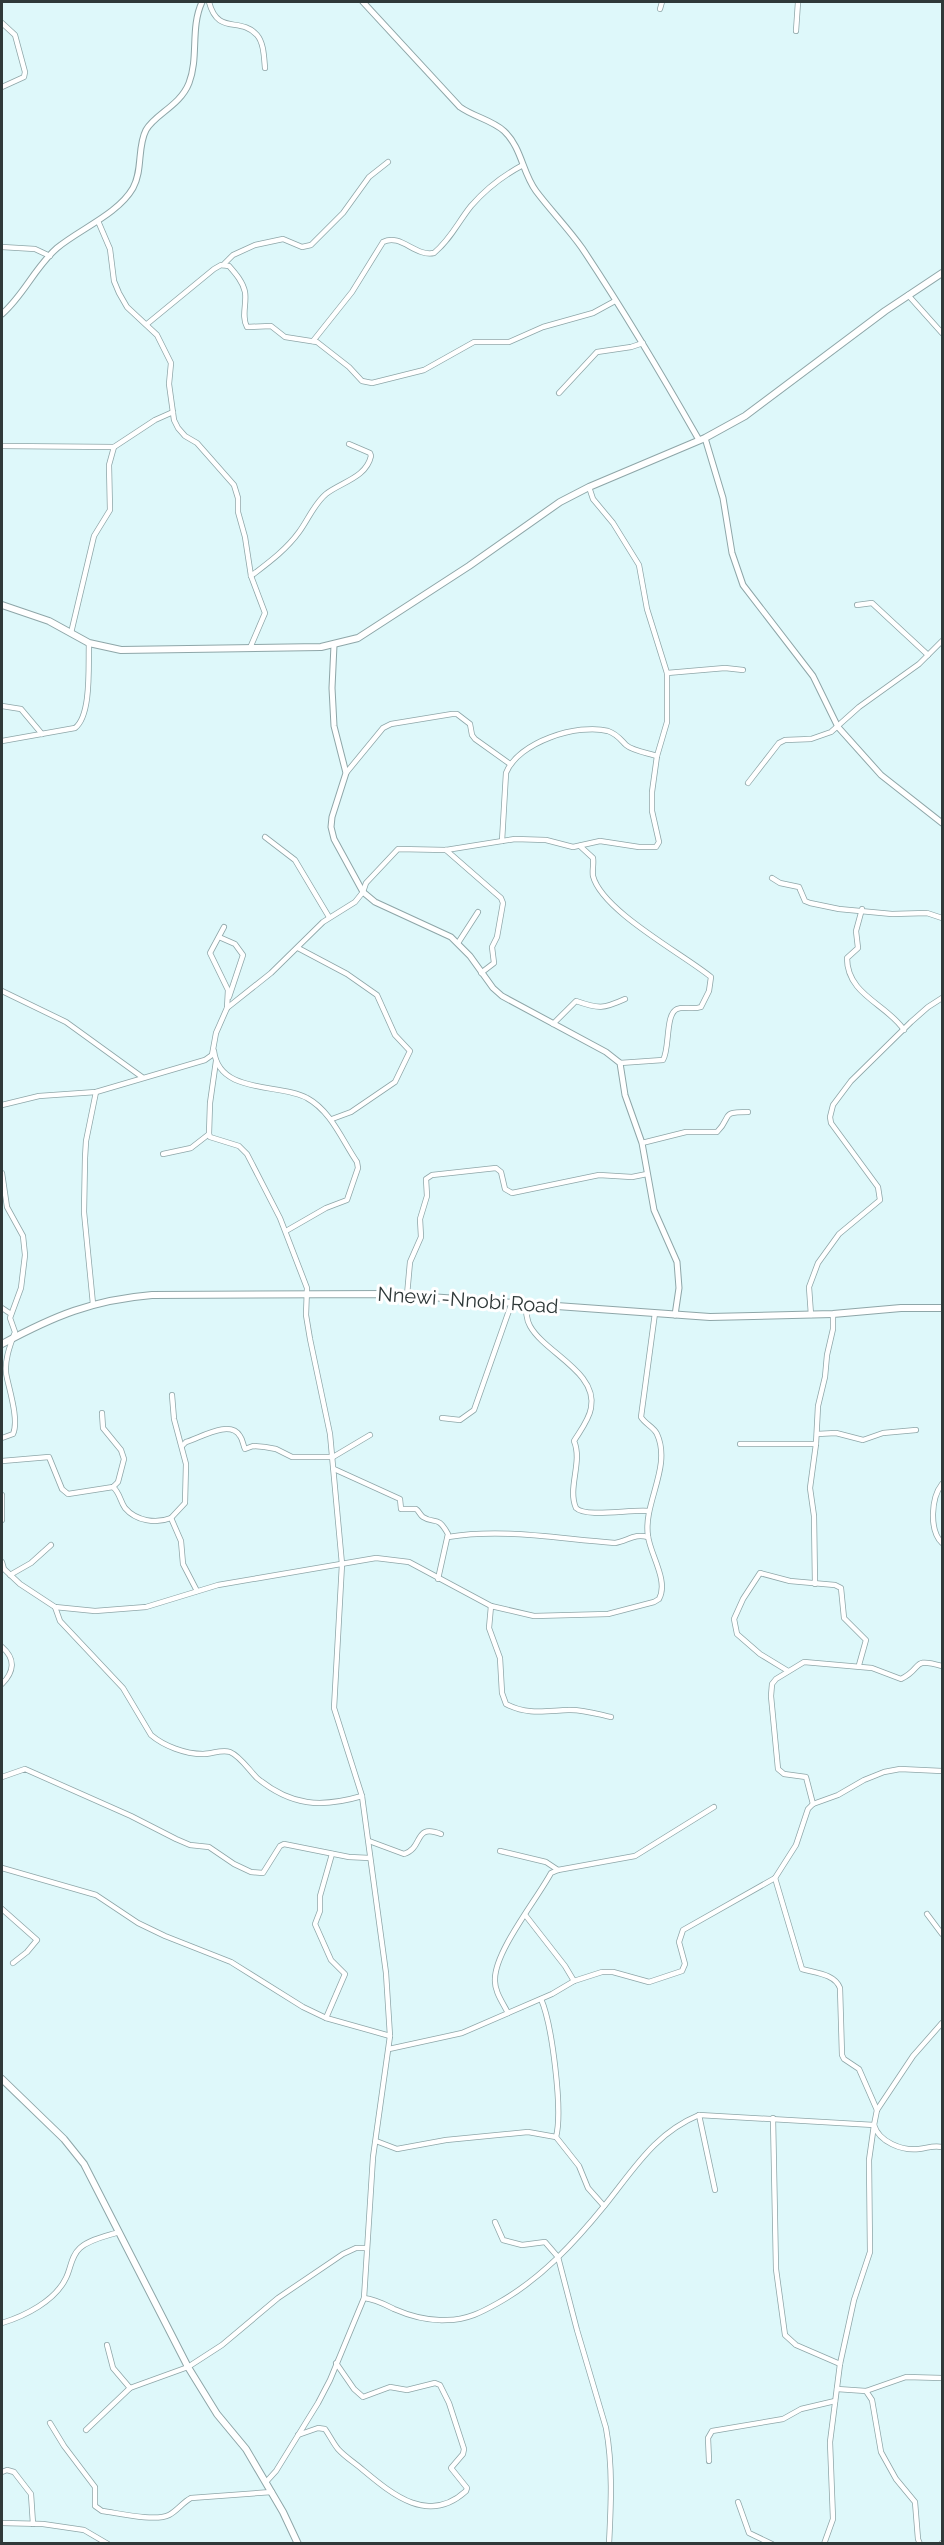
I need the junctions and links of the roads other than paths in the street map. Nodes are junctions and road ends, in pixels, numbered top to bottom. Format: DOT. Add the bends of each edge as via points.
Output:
graph roads {
  1 [pos="202,2"];
  2 [pos="209,2"];
  3 [pos="363,2"];
  4 [pos="662,2"];
  5 [pos="798,2"];
  6 [pos="660,9"];
  7 [pos="2,23"];
  8 [pos="796,31"];
  9 [pos="265,68"];
  10 [pos="2,87"];
  11 [pos="388,162"];
  12 [pos="523,165"];
  13 [pos="98,221"];
  14 [pos="2,247"];
  15 [pos="50,256"];
  16 [pos="223,265"];
  17 [pos="942,273"];
  18 [pos="908,295"];
  19 [pos="615,301"];
  20 [pos="2,314"];
  21 [pos="147,324"];
  22 [pos="942,333"];
  23 [pos="313,341"];
  24 [pos="642,343"];
  25 [pos="559,393"];
  26 [pos="173,412"];
  27 [pos="702,439"];
  28 [pos="349,444"];
  29 [pos="2,446"];
  30 [pos="114,447"];
  31 [pos="589,487"];
  32 [pos="251,576"];
  33 [pos="2,605"];
  34 [pos="857,605"];
  35 [pos="71,633"];
  36 [pos="942,641"];
  37 [pos="89,643"];
  38 [pos="334,645"];
  39 [pos="250,648"];
  40 [pos="928,655"];
  41 [pos="743,670"];
  42 [pos="666,673"];
  43 [pos="2,706"];
  44 [pos="838,727"];
  45 [pos="42,734"];
  46 [pos="2,741"];
  47 [pos="657,756"];
  48 [pos="510,764"];
  49 [pos="346,772"];
  50 [pos="748,783"];
  51 [pos="942,823"];
  52 [pos="266,837"];
  53 [pos="502,841"];
  54 [pos="580,846"];
  55 [pos="446,850"];
  56 [pos="772,878"];
  57 [pos="363,892"];
  58 [pos="862,909"];
  59 [pos="478,912"];
  60 [pos="329,917"];
  61 [pos="942,918"];
  62 [pos="224,927"];
  63 [pos="219,937"];
  64 [pos="458,943"];
  65 [pos="298,948"];
  66 [pos="481,973"];
  67 [pos="2,991"];
  68 [pos="942,998"];
  69 [pos="228,999"];
  70 [pos="625,999"];
  71 [pos="227,1008"];
  72 [pos="553,1024"];
  73 [pos="904,1030"];
  74 [pos="214,1048"];
  75 [pos="216,1061"];
  76 [pos="620,1063"];
  77 [pos="142,1077"];
  78 [pos="96,1092"];
  79 [pos="2,1105"];
  80 [pos="748,1112"];
  81 [pos="332,1119"];
  82 [pos="209,1134"];
  83 [pos="642,1143"];
  84 [pos="163,1154"];
  85 [pos="2,1173"];
  86 [pos="647,1174"];
  87 [pos="286,1231"];
  88 [pos="307,1293"];
  89 [pos="407,1295"];
  90 [pos="512,1302"];
  91 [pos="526,1303"];
  92 [pos="93,1304"];
  93 [pos="2,1308"];
  94 [pos="942,1308"];
  95 [pos="655,1313"];
  96 [pos="11,1314"];
  97 [pos="833,1314"];
  98 [pos="675,1315"];
  99 [pos="811,1315"];
  100 [pos="11,1340"];
  101 [pos="2,1344"];
  102 [pos="172,1395"];
  103 [pos="102,1413"];
  104 [pos="442,1418"];
  105 [pos="916,1430"];
  106 [pos="817,1434"];
  107 [pos="370,1435"];
  108 [pos="2,1438"];
  109 [pos="740,1444"];
  110 [pos="816,1444"];
  111 [pos="182,1446"];
  112 [pos="333,1457"];
  113 [pos="2,1461"];
  114 [pos="334,1469"];
  115 [pos="942,1484"];
  116 [pos="113,1487"];
  117 [pos="2,1495"];
  118 [pos="649,1511"];
  119 [pos="171,1518"];
  120 [pos="2,1520"];
  121 [pos="448,1537"];
  122 [pos="648,1537"];
  123 [pos="942,1543"];
  124 [pos="51,1545"];
  125 [pos="2,1562"];
  126 [pos="342,1564"];
  127 [pos="3,1572"];
  128 [pos="10,1575"];
  129 [pos="438,1579"];
  130 [pos="815,1584"];
  131 [pos="197,1591"];
  132 [pos="491,1606"];
  133 [pos="55,1607"];
  134 [pos="2,1647"];
  135 [pos="859,1665"];
  136 [pos="942,1666"];
  137 [pos="788,1671"];
  138 [pos="2,1684"];
  139 [pos="611,1717"];
  140 [pos="942,1771"];
  141 [pos="2,1777"];
  142 [pos="362,1796"];
  143 [pos="813,1804"];
  144 [pos="714,1807"];
  145 [pos="441,1834"];
  146 [pos="369,1840"];
  147 [pos="500,1851"];
  148 [pos="332,1854"];
  149 [pos="370,1858"];
  150 [pos="2,1868"];
  151 [pos="558,1870"];
  152 [pos="775,1878"];
  153 [pos="2,1909"];
  154 [pos="927,1914"];
  155 [pos="526,1916"];
  156 [pos="942,1934"];
  157 [pos="13,1963"];
  158 [pos="574,1981"];
  159 [pos="541,1999"];
  160 [pos="508,2013"];
  161 [pos="326,2018"];
  162 [pos="942,2023"];
  163 [pos="390,2036"];
  164 [pos="389,2049"];
  165 [pos="2,2079"];
  166 [pos="877,2110"];
  167 [pos="699,2115"];
  168 [pos="773,2118"];
  169 [pos="873,2125"];
  170 [pos="556,2137"];
  171 [pos="376,2141"];
  172 [pos="942,2147"];
  173 [pos="715,2190"];
  174 [pos="604,2206"];
  175 [pos="495,2222"];
  176 [pos="119,2232"];
  177 [pos="366,2248"];
  178 [pos="558,2257"];
  179 [pos="364,2298"];
  180 [pos="2,2323"];
  181 [pos="107,2345"];
  182 [pos="336,2363"];
  183 [pos="840,2364"];
  184 [pos="188,2367"];
  185 [pos="942,2378"];
  186 [pos="130,2388"];
  187 [pos="837,2390"];
  188 [pos="866,2391"];
  189 [pos="835,2401"];
  190 [pos="50,2423"];
  191 [pos="86,2430"];
  192 [pos="296,2436"];
  193 [pos="709,2461"];
  194 [pos="2,2472"];
  195 [pos="266,2481"];
  196 [pos="272,2492"];
  197 [pos="738,2502"];
  198 [pos="2,2523"];
  199 [pos="33,2524"];
  200 [pos="108,2544"];
  201 [pos="298,2544"];
  202 [pos="609,2544"];
  203 [pos="772,2544"];
  204 [pos="824,2544"];
  205 [pos="920,2544"];
  1 -- 13 [label="street" via="195,19 188,85 174,105 146,131 133,188"];
  2 -- 9 [label="street" via="217,19 258,35"];
  3 -- 12 [label="street" via="460,107 504,132 518,149"];
  4 -- 6 [label="street"];
  5 -- 8 [label="street"];
  7 -- 10 [label="street" via="15,35 25,72 20,80"];
  11 -- 16 [label="street" via="369,177 343,213 311,245 302,247 283,239 255,245 233,255"];
  12 -- 19 [label="street" via="528,178 581,247"];
  12 -- 23 [label="street" via="479,198 434,253 422,252 395,239 383,242 352,292"];
  13 -- 15 [label="street"];
  13 -- 21 [label="street" via="110,249 119,293 127,307"];
  14 -- 15 [label="street" via="35,249"];
  15 -- 20 [label="street" via="19,299"];
  16 -- 21 [label="street"];
  16 -- 23 [label="street" via="230,266 246,294 247,327 271,326 285,338"];
  17 -- 18 [label="main road"];
  18 -- 22 [label="street"];
  18 -- 27 [label="main road" via="745,416"];
  19 -- 23 [label="street" via="516,339 474,342 424,370 372,383 362,381 350,367"];
  19 -- 24 [label="street"];
  21 -- 26 [label="street" via="157,334 171,363"];
  24 -- 25 [label="street" via="597,351"];
  24 -- 27 [label="street"];
  26 -- 30 [label="street"];
  26 -- 32 [label="street" via="185,436 197,443 234,485"];
  27 -- 31 [label="main road"];
  27 -- 44 [label="street" via="723,498 736,570 743,585 813,676"];
  28 -- 32 [label="street" via="370,453 368,466 327,494 279,555"];
  29 -- 30 [label="street"];
  30 -- 35 [label="street" via="109,465 110,510 94,536"];
  31 -- 38 [label="main road" via="536,516 369,632"];
  31 -- 42 [label="street" via="593,499 613,522 639,565"];
  32 -- 39 [label="street" via="265,613"];
  33 -- 35 [label="main road"];
  34 -- 40 [label="street" via="872,603"];
  35 -- 37 [label="main road"];
  36 -- 40 [label="street"];
  37 -- 39 [label="main road" via="121,650"];
  37 -- 45 [label="street" via="86,705 80,724"];
  38 -- 39 [label="main road"];
  38 -- 49 [label="street" via="334,726"];
  40 -- 44 [label="street"];
  41 -- 42 [label="street"];
  42 -- 47 [label="street" via="667,722"];
  43 -- 45 [label="street" via="21,709"];
  44 -- 50 [label="street" via="811,740 779,743"];
  44 -- 51 [label="street" via="881,776"];
  45 -- 46 [label="street"];
  47 -- 48 [label="street" via="628,747 609,731 587,730 550,736"];
  47 -- 54 [label="street" via="652,811 656,847 600,841"];
  48 -- 49 [label="street" via="475,739 470,724 452,714 383,728"];
  48 -- 53 [label="street" via="504,787"];
  49 -- 57 [label="street" via="331,827"];
  52 -- 60 [label="street" via="295,860"];
  53 -- 54 [label="street" via="546,840"];
  53 -- 55 [label="street"];
  54 -- 76 [label="street" via="593,858 593,877 610,902 711,977 701,1007 674,1012 663,1060"];
  55 -- 57 [label="street" via="398,849 366,883"];
  55 -- 66 [label="street" via="503,903 492,947 494,963"];
  56 -- 58 [label="street" via="799,887 810,903"];
  57 -- 60 [label="street" via="356,902"];
  57 -- 64 [label="street" via="375,902"];
  58 -- 61 [label="street" via="905,915 927,913"];
  58 -- 73 [label="street" via="856,931 858,948 847,958 849,970 865,996"];
  59 -- 64 [label="street"];
  60 -- 65 [label="street"];
  62 -- 63 [label="street"];
  63 -- 69 [label="street" via="210,953 223,977"];
  63 -- 69 [label="street" via="235,944 243,955"];
  64 -- 66 [label="street"];
  65 -- 71 [label="street"];
  65 -- 81 [label="street" via="377,995 389,1025 410,1051 395,1082 351,1112"];
  66 -- 72 [label="street" via="502,996"];
  67 -- 77 [label="street" via="66,1022"];
  68 -- 73 [label="street"];
  69 -- 71 [label="street"];
  70 -- 72 [label="street" via="602,1008 576,1001"];
  71 -- 74 [label="street"];
  72 -- 76 [label="street"];
  73 -- 99 [label="street" via="851,1082 831,1110 831,1123 878,1187 880,1200 839,1234 818,1263 809,1287"];
  74 -- 75 [label="street"];
  74 -- 77 [label="street" via="205,1060"];
  75 -- 81 [label="street" via="233,1079 302,1096"];
  75 -- 82 [label="street"];
  76 -- 83 [label="street" via="625,1095"];
  77 -- 78 [label="street"];
  78 -- 79 [label="street" via="39,1096"];
  78 -- 92 [label="street" via="86,1141 84,1212"];
  80 -- 83 [label="street" via="731,1112 713,1133 686,1132"];
  81 -- 87 [label="street" via="357,1162 348,1200"];
  82 -- 84 [label="street" via="190,1148"];
  82 -- 87 [label="street" via="243,1149"];
  83 -- 86 [label="street"];
  85 -- 96 [label="street" via="7,1207 23,1236 25,1255 21,1288"];
  86 -- 89 [label="street" via="599,1175 517,1193 505,1188 496,1168 432,1175 426,1179 421,1237 410,1262"];
  86 -- 98 [label="street" via="658,1223 677,1262"];
  87 -- 88 [label="street"];
  88 -- 89 [label="main road, Nnewi -Nnobi Road"];
  88 -- 92 [label="main road, Nnewi -Nnobi Road" via="152,1295"];
  88 -- 112 [label="street" via="306,1315"];
  89 -- 90 [label="main road, Nnewi -Nnobi Road"];
  90 -- 91 [label="main road, Nnewi -Nnobi Road"];
  90 -- 104 [label="street" via="474,1410 460,1420"];
  91 -- 95 [label="main road, Nnewi -Nnobi Road"];
  91 -- 118 [label="street" via="530,1326 583,1377 590,1390 591,1409 574,1441 578,1449 576,1508 590,1514 626,1509"];
  92 -- 100 [label="main road, Nnewi -Nnobi Road" via="58,1316"];
  93 -- 96 [label="street"];
  94 -- 97 [label="main road, Nnewi -Nnobi Road"];
  95 -- 98 [label="main road, Nnewi -Nnobi Road"];
  95 -- 118 [label="street" via="642,1413 643,1421 656,1432 659,1442 659,1471"];
  96 -- 100 [label="street" via="15,1332"];
  97 -- 99 [label="main road, Nnewi -Nnobi Road"];
  97 -- 106 [label="street"];
  98 -- 99 [label="main road, Nnewi -Nnobi Road"];
  100 -- 101 [label="main road, Nnewi -Nnobi Road"];
  100 -- 108 [label="street" via="6,1376 15,1428 13,1434"];
  102 -- 111 [label="street"];
  103 -- 116 [label="street" via="103,1428 124,1459"];
  105 -- 106 [label="street" via="883,1433 863,1440 836,1433"];
  106 -- 110 [label="street"];
  107 -- 112 [label="street"];
  109 -- 110 [label="street"];
  110 -- 130 [label="street" via="810,1488"];
  111 -- 112 [label="street" via="231,1429 240,1435 245,1449 254,1446 276,1449 292,1457"];
  111 -- 119 [label="street" via="187,1497"];
  112 -- 114 [label="street"];
  113 -- 116 [label="street" via="49,1457 62,1489 68,1494"];
  114 -- 121 [label="street" via="400,1499 401,1509 416,1509 423,1517 438,1521"];
  114 -- 126 [label="street"];
  115 -- 123 [label="street" via="934,1503 936,1529"];
  116 -- 119 [label="street" via="125,1508 140,1519"];
  117 -- 120 [label="street"];
  118 -- 122 [label="street"];
  119 -- 131 [label="street" via="181,1541 183,1564"];
  121 -- 122 [label="street" via="514,1532 615,1543 636,1535"];
  121 -- 129 [label="street"];
  122 -- 132 [label="street" via="662,1590 654,1602 608,1614 561,1616 534,1616"];
  124 -- 128 [label="street"];
  125 -- 127 [label="street"];
  126 -- 129 [label="street" via="376,1558 401,1560"];
  126 -- 131 [label="street"];
  126 -- 142 [label="street" via="334,1708"];
  127 -- 128 [label="street"];
  128 -- 133 [label="street"];
  129 -- 132 [label="street"];
  130 -- 135 [label="street" via="842,1588 844,1618 866,1640"];
  130 -- 137 [label="street" via="760,1573 734,1619 737,1634 746,1644"];
  131 -- 133 [label="street" via="146,1607 116,1611"];
  132 -- 139 [label="street" via="489,1628 500,1658 506,1704 540,1713 577,1710"];
  133 -- 142 [label="street" via="60,1621 123,1688 151,1735 158,1740 203,1754 233,1753 259,1779 303,1803 343,1802"];
  134 -- 138 [label="street" via="9,1653 12,1666"];
  135 -- 136 [label="street" via="901,1679 921,1662"];
  135 -- 137 [label="street" via="804,1662"];
  137 -- 143 [label="street" via="776,1679 771,1689 778,1769 784,1774 806,1777"];
  140 -- 143 [label="street" via="884,1772"];
  141 -- 148 [label="street" via="25,1769 183,1842 209,1848 252,1872 262,1872 284,1844"];
  142 -- 146 [label="street"];
  143 -- 152 [label="street" via="796,1845"];
  144 -- 151 [label="street" via="635,1856"];
  145 -- 146 [label="street" via="425,1831 404,1854"];
  146 -- 149 [label="street"];
  147 -- 151 [label="street" via="546,1862"];
  148 -- 149 [label="street"];
  148 -- 161 [label="street" via="315,1924 331,1960 345,1974"];
  149 -- 163 [label="street" via="386,1973"];
  150 -- 161 [label="street" via="96,1895 138,1923 231,1962 289,2000"];
  151 -- 155 [label="street" via="551,1873"];
  152 -- 158 [label="street" via="683,1930 679,1942 685,1964 682,1971 649,1982 613,1972"];
  152 -- 166 [label="street" via="802,1969 838,1982 842,2055 859,2069"];
  153 -- 157 [label="street" via="37,1940"];
  154 -- 156 [label="street"];
  155 -- 158 [label="street"];
  155 -- 160 [label="street" via="512,1936 495,1976 495,1986"];
  158 -- 159 [label="street"];
  159 -- 160 [label="street"];
  159 -- 170 [label="street" via="553,2047"];
  160 -- 164 [label="street" via="462,2033"];
  161 -- 163 [label="street"];
  162 -- 166 [label="street"];
  163 -- 164 [label="street"];
  164 -- 171 [label="street"];
  165 -- 176 [label="main road" via="75,2151"];
  166 -- 169 [label="street"];
  167 -- 168 [label="street"];
  167 -- 173 [label="street"];
  167 -- 174 [label="street" via="674,2126 653,2144"];
  168 -- 169 [label="street"];
  168 -- 183 [label="street" via="776,2269 785,2335 796,2345"];
  169 -- 172 [label="street" via="881,2137 903,2148"];
  169 -- 183 [label="street" via="869,2160 870,2252 854,2300"];
  170 -- 171 [label="street" via="528,2132 397,2149"];
  170 -- 174 [label="street"];
  171 -- 177 [label="street"];
  174 -- 178 [label="street"];
  175 -- 178 [label="street" via="503,2240 522,2245 545,2242"];
  176 -- 180 [label="street" via="82,2247 55,2292 27,2314"];
  176 -- 184 [label="main road"];
  177 -- 179 [label="street"];
  177 -- 184 [label="street" via="342,2254"];
  178 -- 179 [label="street" via="516,2293 476,2316 426,2318"];
  178 -- 202 [label="street" via="609,2444"];
  179 -- 182 [label="street"];
  181 -- 186 [label="street" via="112,2368"];
  182 -- 192 [label="street" via="318,2403"];
  182 -- 192 [label="street" via="363,2397 390,2387 408,2390 440,2385 464,2449 451,2468 466,2491 446,2504 408,2502 340,2451 325,2429"];
  183 -- 187 [label="street"];
  184 -- 186 [label="street"];
  184 -- 195 [label="main road"];
  185 -- 188 [label="street" via="906,2377"];
  186 -- 191 [label="street"];
  187 -- 188 [label="street"];
  187 -- 189 [label="street"];
  188 -- 205 [label="street" via="872,2400 881,2452 915,2502"];
  189 -- 193 [label="street" via="801,2409 783,2419 712,2431 708,2438"];
  189 -- 204 [label="street" via="830,2442 833,2519"];
  190 -- 196 [label="street" via="95,2487 95,2506 102,2511 159,2517 169,2515 192,2498"];
  192 -- 195 [label="street"];
  194 -- 199 [label="street" via="14,2472 31,2494"];
  195 -- 196 [label="main road"];
  196 -- 201 [label="main road"];
  197 -- 203 [label="street" via="749,2533"];
  198 -- 199 [label="street"];
  199 -- 200 [label="street" via="84,2530"];
}
